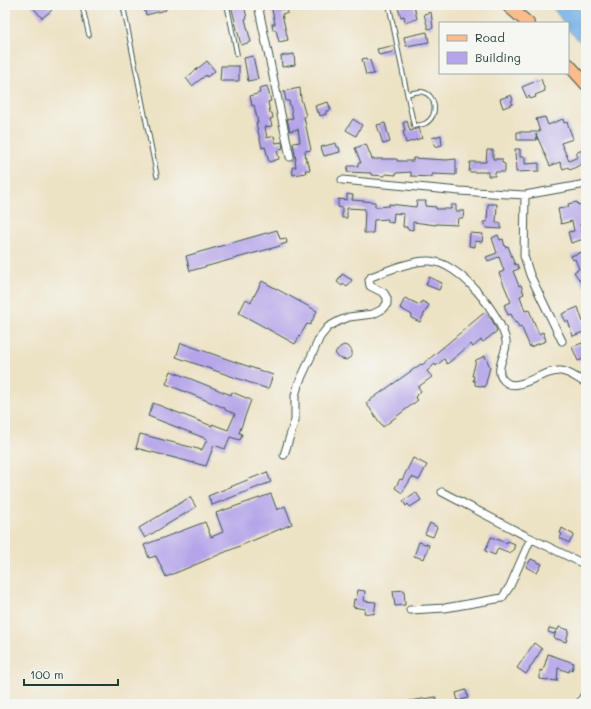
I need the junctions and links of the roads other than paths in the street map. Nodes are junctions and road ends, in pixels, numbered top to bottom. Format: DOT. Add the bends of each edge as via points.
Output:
graph roads {
  1 [pos="82,5"];
  2 [pos="123,5"];
  3 [pos="227,5"];
  4 [pos="258,5"];
  5 [pos="389,5"];
  6 [pos="507,5"];
  7 [pos="527,22"];
  8 [pos="89,35"];
  9 [pos="237,54"];
  10 [pos="569,65"];
  11 [pos="586,84"];
  12 [pos="407,94"];
  13 [pos="290,157"];
  14 [pos="157,176"];
  15 [pos="342,180"];
  16 [pos="586,184"];
  17 [pos="525,195"];
  18 [pos="562,341"];
  19 [pos="586,383"];
  20 [pos="284,455"];
  21 [pos="442,492"];
  22 [pos="530,538"];
  23 [pos="586,565"];
  24 [pos="410,610"];
  25 [pos="586,694"];
  26 [pos="580,704"];
  1 -- 8 [label="lane"];
  2 -- 14 [label="lane"];
  3 -- 9 [label="lane"];
  4 -- 13 [label="street"];
  5 -- 12 [label="lane"];
  6 -- 7 [label="main road"];
  10 -- 11 [label="main road"];
  12 -- 12 [label="lane" via="423,92 432,99 434,113 428,122 414,126"];
  15 -- 17 [label="street" via="460,192"];
  16 -- 17 [label="street"];
  17 -- 18 [label="street" via="524,256 530,275"];
  19 -- 20 [label="street" via="560,371 522,384 506,382 501,377 499,369 505,352 504,333 484,299 453,269 441,262 421,261 372,277 369,280 370,286 384,293 387,304 373,314 339,321 328,327 320,337 298,385 294,420"];
  21 -- 22 [label="street"];
  22 -- 23 [label="street"];
  22 -- 24 [label="street" via="510,586 502,598 445,608"];
  25 -- 26 [label="street"];
}
